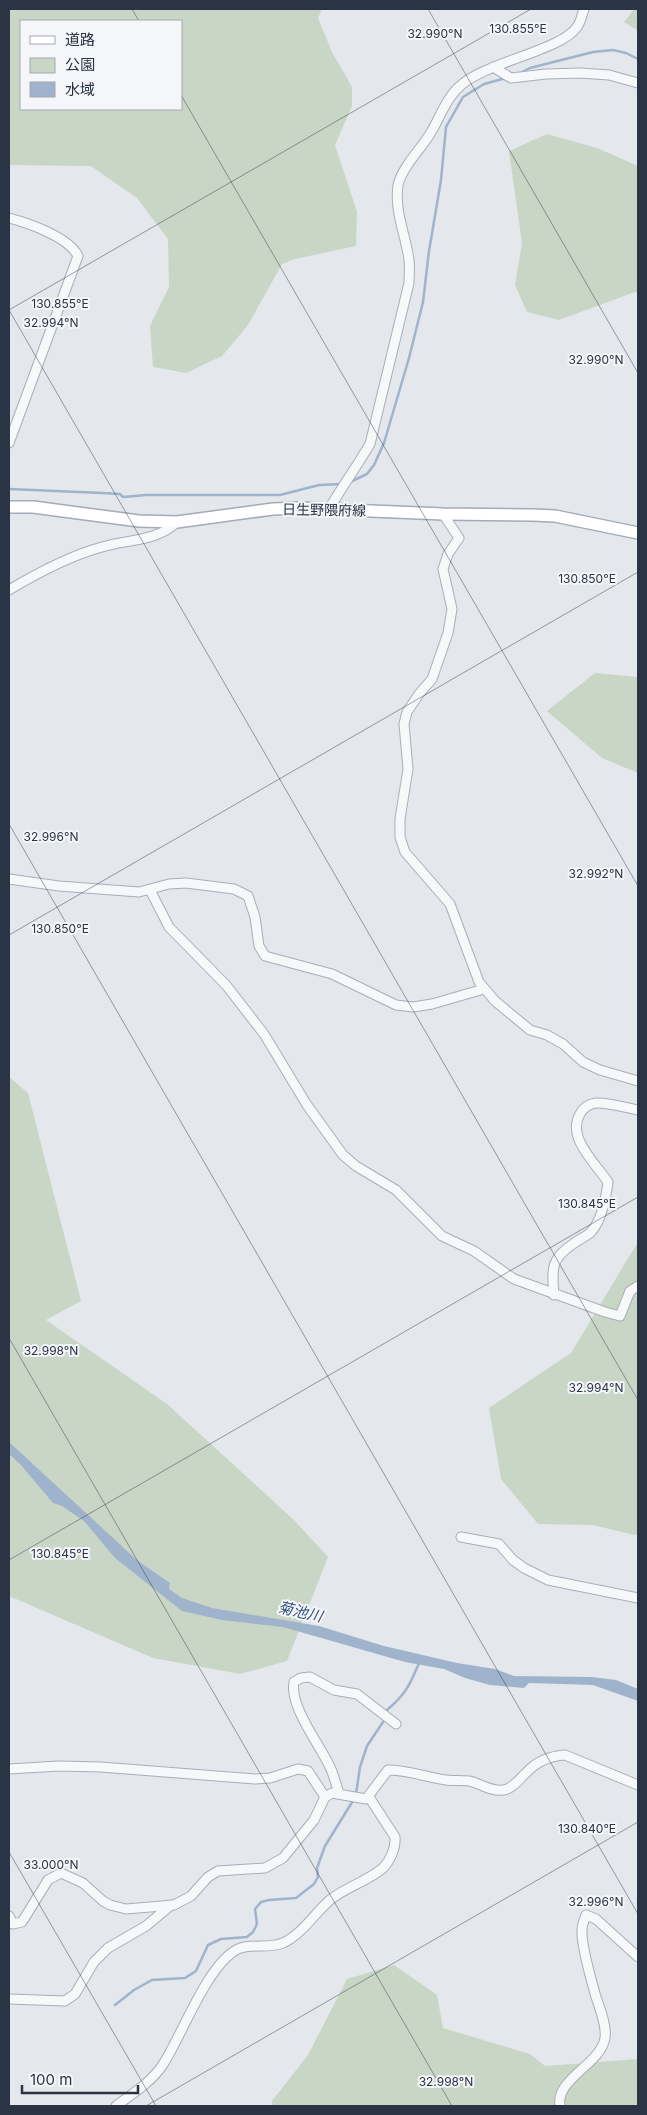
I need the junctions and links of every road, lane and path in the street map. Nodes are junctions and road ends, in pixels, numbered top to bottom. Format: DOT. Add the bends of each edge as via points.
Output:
graph roads {
  1 [pos="584,9"];
  2 [pos="493,67"];
  3 [pos="638,83"];
  4 [pos="9,218"];
  5 [pos="9,443"];
  6 [pos="9,507"];
  7 [pos="329,509"];
  8 [pos="444,514"];
  9 [pos="177,522"];
  10 [pos="638,534"];
  11 [pos="9,590"];
  12 [pos="9,879"];
  13 [pos="150,890"];
  14 [pos="484,989"];
  15 [pos="638,1081"];
  16 [pos="638,1110"];
  17 [pos="638,1286"];
  18 [pos="554,1294"];
  19 [pos="461,1537"];
  20 [pos="638,1598"];
  21 [pos="396,1724"];
  22 [pos="9,1769"];
  23 [pos="638,1786"];
  24 [pos="339,1793"];
  25 [pos="369,1796"];
  26 [pos="325,1797"];
  27 [pos="171,1905"];
  28 [pos="9,1916"];
  29 [pos="638,1957"];
  30 [pos="9,1999"];
  31 [pos="116,2106"];
  32 [pos="560,2106"];
  1 -- 2 [label="street" via="577,27 570,34"];
  2 -- 3 [label="street" via="511,78 580,72 610,75"];
  2 -- 7 [label="street" via="478,73 450,97 398,184 397,201 409,261 408,283 370,444"];
  4 -- 5 [label="street" via="44,231 74,248 78,256"];
  6 -- 9 [label="main road, 日生野隈府線"];
  7 -- 8 [label="main road, 日生野隈府線"];
  7 -- 9 [label="main road, 日生野隈府線" via="273,509"];
  8 -- 10 [label="main road, 日生野隈府線" via="555,516"];
  8 -- 14 [label="street" via="459,538 442,569 452,609 448,633 432,679 407,712 404,724 408,769 400,837 405,852 450,904"];
  9 -- 11 [label="street" via="156,536 102,547 50,566"];
  12 -- 13 [label="street" via="121,891"];
  13 -- 14 [label="street" via="186,883 234,889 248,896 259,946 265,956 332,974 396,1005 432,1004"];
  13 -- 18 [label="street" via="169,927 226,985 264,1034 307,1105 343,1155 396,1190 442,1236 474,1251 514,1279"];
  14 -- 15 [label="street" via="530,1030 563,1044 583,1062"];
  16 -- 18 [label="street" via="595,1103 584,1108 578,1116 577,1137 608,1182 596,1224 562,1252 552,1268"];
  17 -- 18 [label="street" via="630,1291 620,1316"];
  19 -- 20 [label="street" via="499,1544 524,1568 548,1580"];
  21 -- 24 [label="street" via="357,1694 334,1690 310,1677 294,1682 292,1691 330,1767"];
  22 -- 26 [label="street" via="101,1767 255,1779 298,1769 308,1771"];
  23 -- 25 [label="street" via="565,1755 541,1762 503,1790 469,1781 388,1770"];
  24 -- 25 [label="street" via="366,1799"];
  24 -- 26 [label="street"];
  25 -- 31 [label="street" via="395,1837 390,1858 382,1868 332,1898 294,1936 281,1944 239,1949 227,1956 211,1977 160,2068 147,2083"];
  26 -- 27 [label="street" via="314,1820 284,1858 265,1868 218,1872 208,1877 191,1896"];
  27 -- 28 [label="street" via="126,1909 110,1905 83,1882 61,1872 48,1880 22,1922 13,1924"];
  27 -- 30 [label="street" via="146,1926 108,1948 94,1962 75,1994 65,2001"];
  29 -- 32 [label="street" via="596,1919 586,1915 581,1932 606,2038 592,2060 564,2088"];
}
